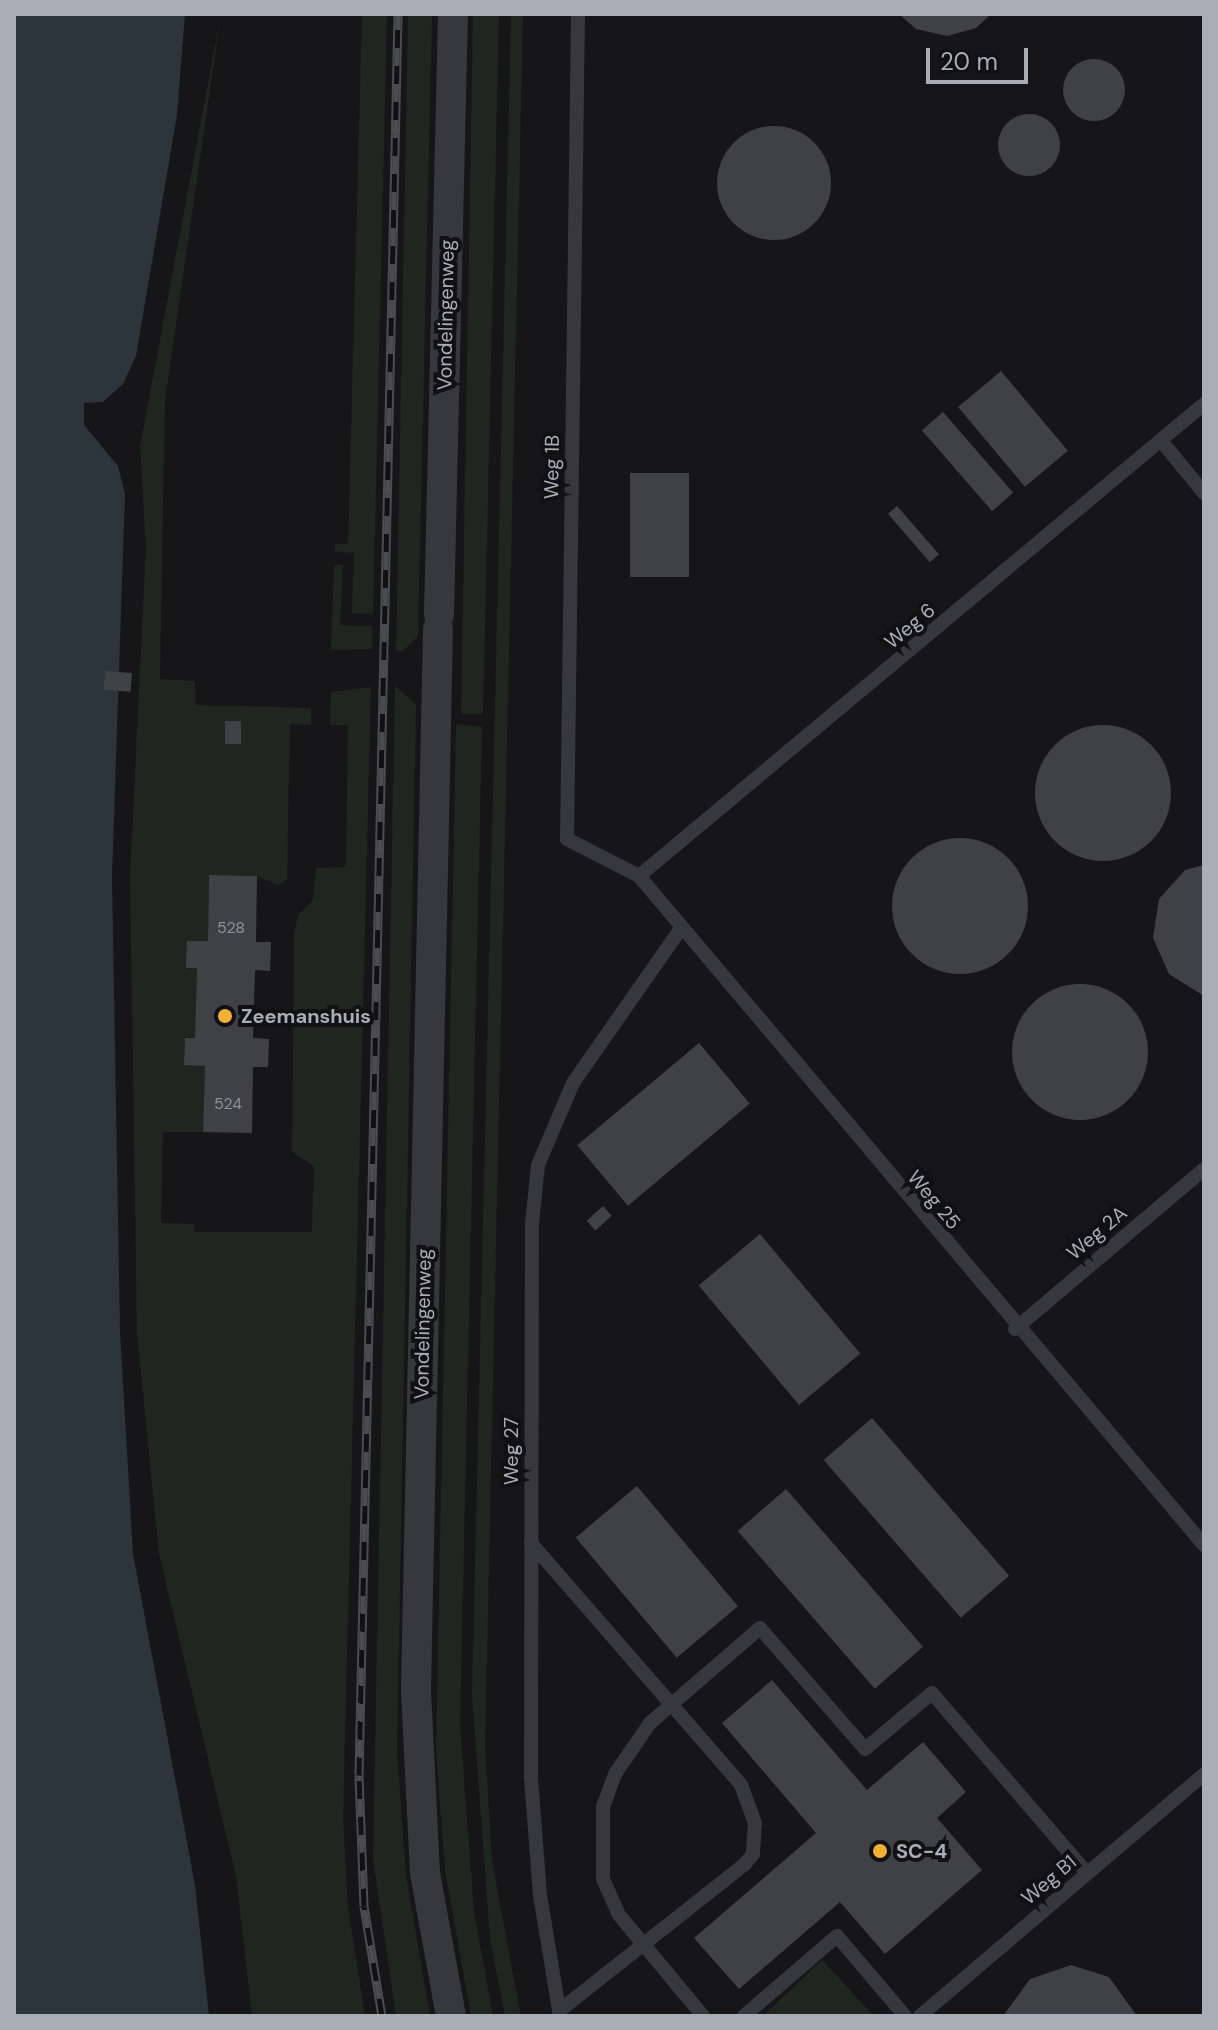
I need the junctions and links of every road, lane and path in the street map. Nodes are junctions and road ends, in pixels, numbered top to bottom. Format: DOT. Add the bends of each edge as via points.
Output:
graph roads {
  1 [pos="453,14"];
  2 [pos="578,14"];
  3 [pos="1204,404"];
  4 [pos="1163,443"];
  5 [pos="1204,493"];
  6 [pos="639,876"];
  7 [pos="682,927"];
  8 [pos="1204,1169"];
  9 [pos="1015,1329"];
  10 [pos="531,1543"];
  11 [pos="1204,1545"];
  12 [pos="671,1705"];
  13 [pos="1204,1774"];
  14 [pos="1087,1873"];
  15 [pos="643,1943"];
  16 [pos="560,2014"];
  17 [pos="451,2016"];
  18 [pos="703,2016"];
  19 [pos="744,2016"];
  20 [pos="905,2016"];
  21 [pos="920,2016"];
  1 -- 17 [label="street, Vondelingenweg" via="416,1690 425,1873"];
  2 -- 6 [label="lane, Weg 1B" via="567,839"];
  3 -- 4 [label="lane, Weg 6"];
  4 -- 5 [label="lane"];
  4 -- 6 [label="lane, Weg 6"];
  6 -- 7 [label="lane, Weg 25"];
  7 -- 9 [label="lane, Weg 25"];
  7 -- 10 [label="lane, Weg 27" via="573,1083 538,1165 532,1224"];
  8 -- 9 [label="lane, Weg 2A"];
  9 -- 11 [label="lane, Weg 25"];
  10 -- 12 [label="lane"];
  10 -- 16 [label="lane, Weg 27" via="531,1777 540,1895"];
  12 -- 14 [label="lane" via="760,1628 865,1749 932,1693"];
  12 -- 15 [label="lane" via="633,1743 615,1774 599,1842 603,1879 619,1915"];
  12 -- 15 [label="lane" via="741,1785 756,1840 745,1864"];
  13 -- 14 [label="lane, Weg B1"];
  14 -- 21 [label="lane, Weg B1"];
  15 -- 16 [label="lane"];
  15 -- 18 [label="lane"];
  19 -- 20 [label="lane" via="837,1936"];
}
